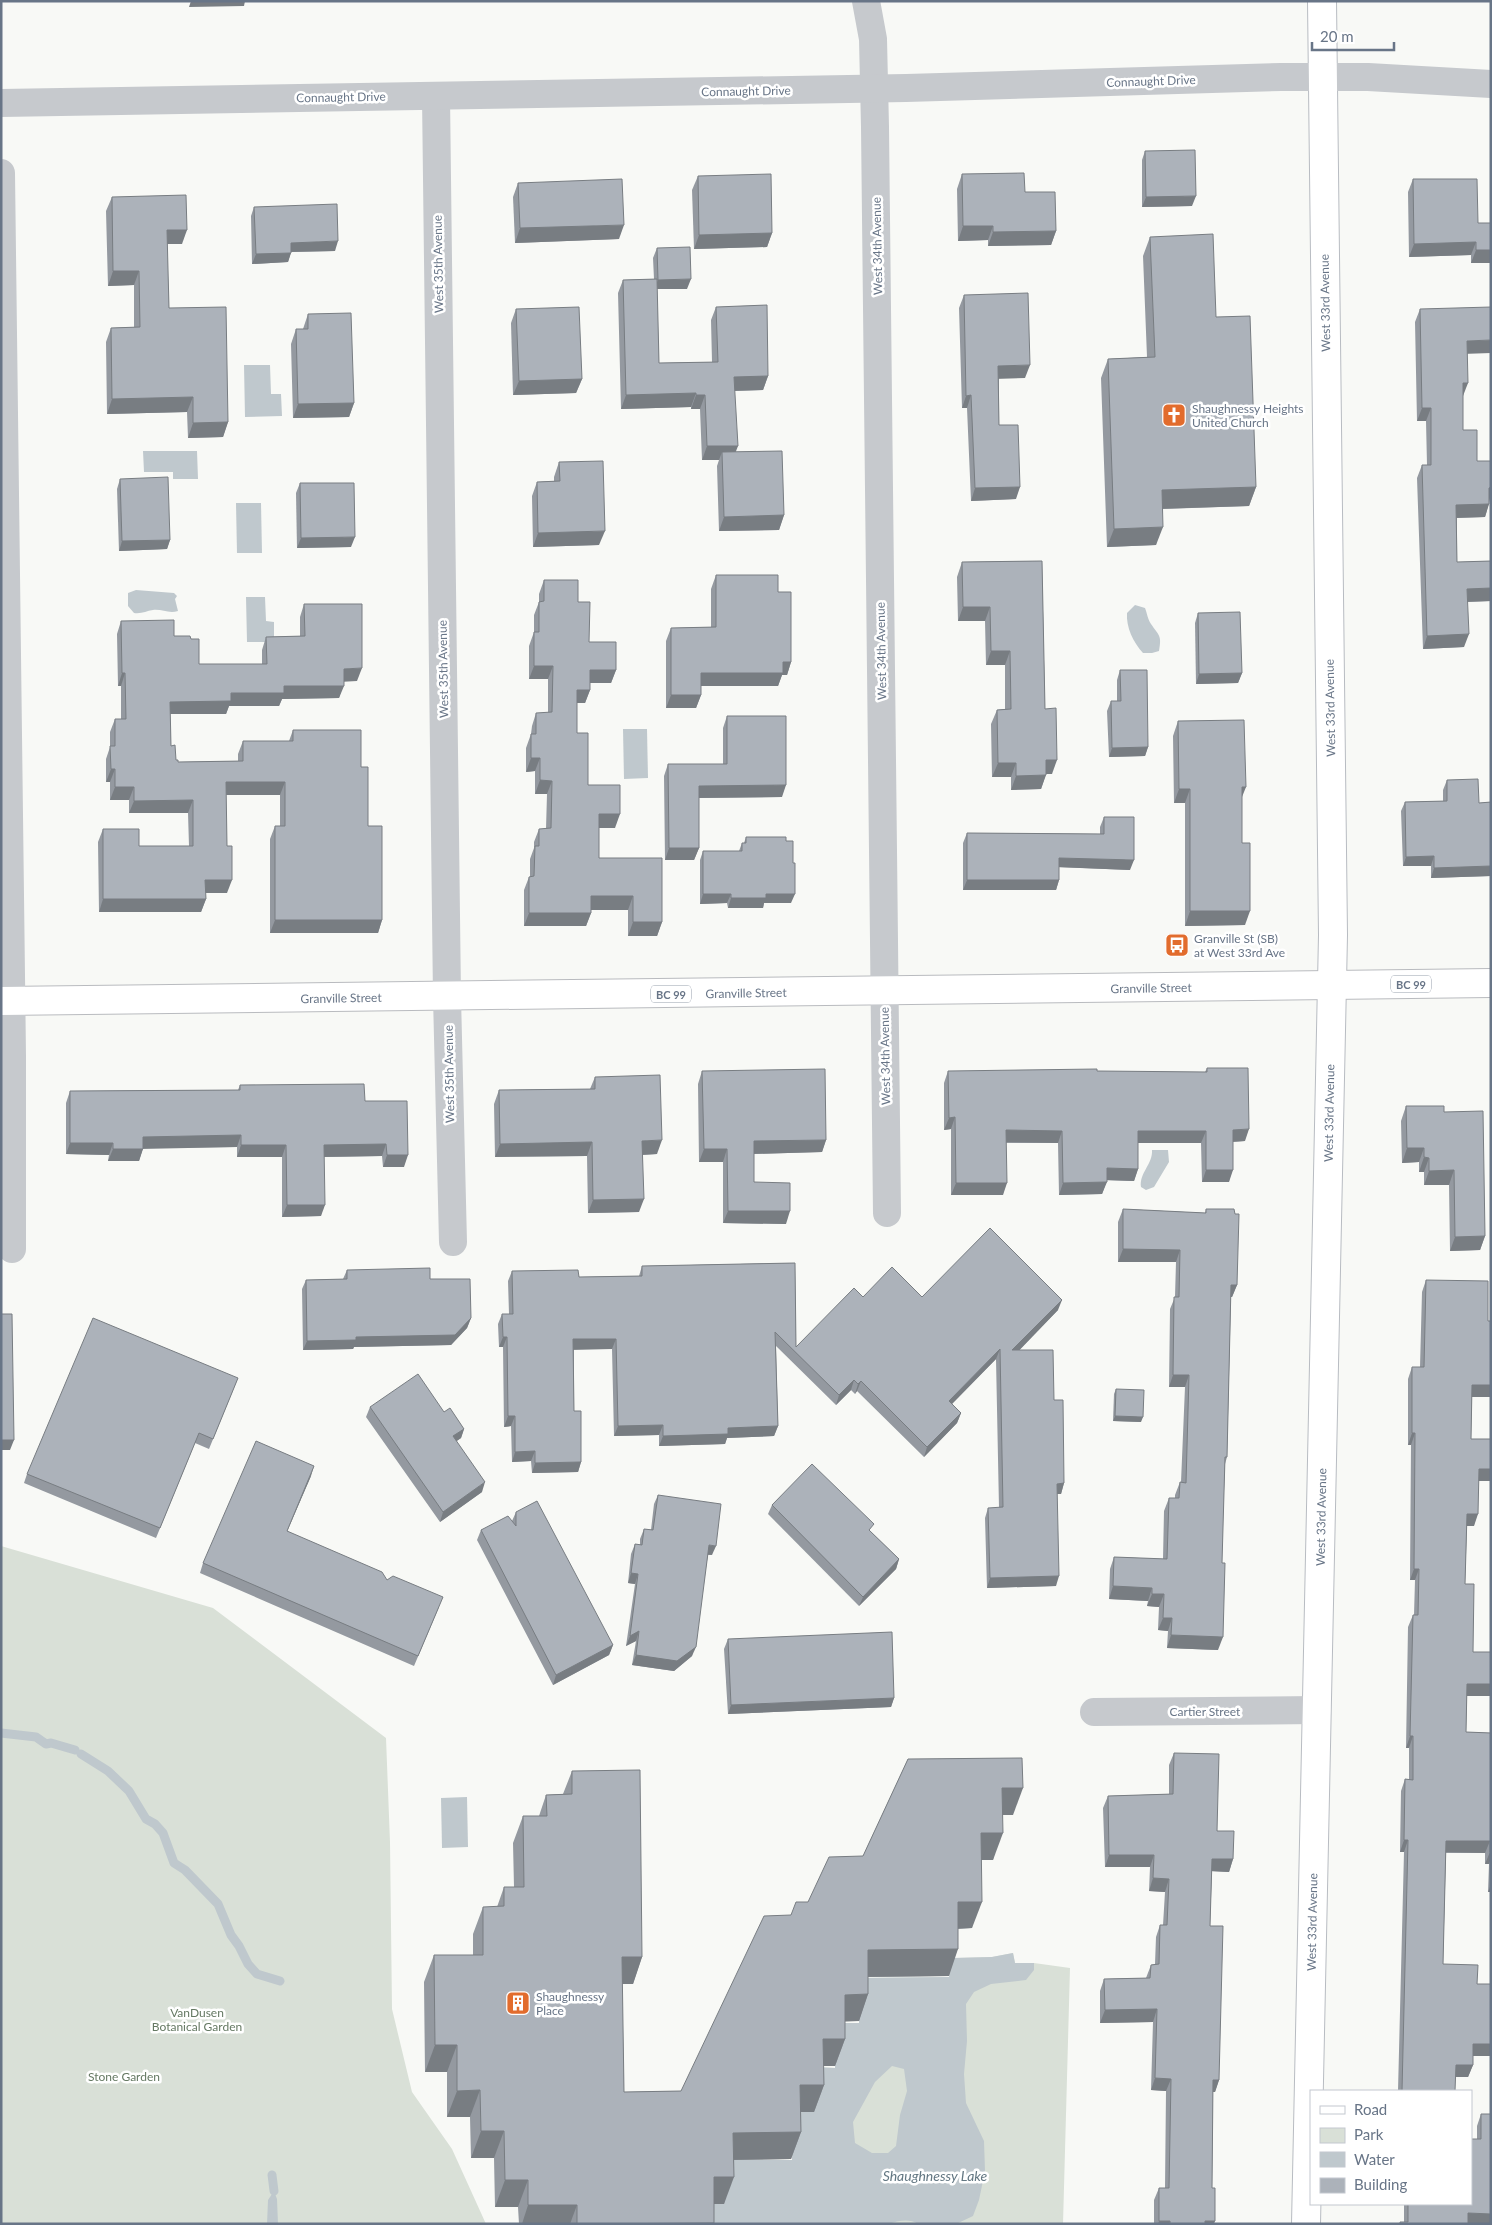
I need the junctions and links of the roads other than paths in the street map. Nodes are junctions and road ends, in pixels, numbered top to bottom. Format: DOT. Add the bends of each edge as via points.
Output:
graph roads {
  1 [pos="866,1"];
  2 [pos="1322,1"];
  3 [pos="1322,77"];
  4 [pos="1491,84"];
  5 [pos="874,88"];
  6 [pos="436,96"];
  7 [pos="1,103"];
  8 [pos="1,173"];
  9 [pos="1491,983"];
  10 [pos="1332,985"];
  11 [pos="885,991"];
  12 [pos="448,997"];
  13 [pos="6,1001"];
  14 [pos="887,1213"];
  15 [pos="453,1242"];
  16 [pos="12,1249"];
  17 [pos="1317,1710"];
  18 [pos="1094,1712"];
  19 [pos="1306,2224"];
  1 -- 5 [label="street, West 34th Avenue" via="873,39"];
  2 -- 3 [label="main road, West 33rd Avenue"];
  3 -- 4 [label="street, Connaught Drive"];
  3 -- 5 [label="street, Connaught Drive"];
  3 -- 10 [label="main road, West 33rd Avenue"];
  5 -- 6 [label="street, Connaught Drive"];
  5 -- 11 [label="street, West 34th Avenue"];
  6 -- 7 [label="street, Connaught Drive"];
  6 -- 12 [label="street, West 35th Avenue"];
  8 -- 13 [label="street"];
  9 -- 10 [label="main road, Granville Street / BC 99"];
  10 -- 11 [label="main road, Granville Street / BC 99"];
  10 -- 17 [label="main road, West 33rd Avenue"];
  11 -- 12 [label="main road, Granville Street / BC 99"];
  11 -- 14 [label="street, West 34th Avenue"];
  12 -- 13 [label="main road, Granville Street / BC 99"];
  12 -- 15 [label="street, West 35th Avenue"];
  13 -- 16 [label="street"];
  17 -- 18 [label="street, Cartier Street"];
  17 -- 19 [label="main road, West 33rd Avenue"];
}
